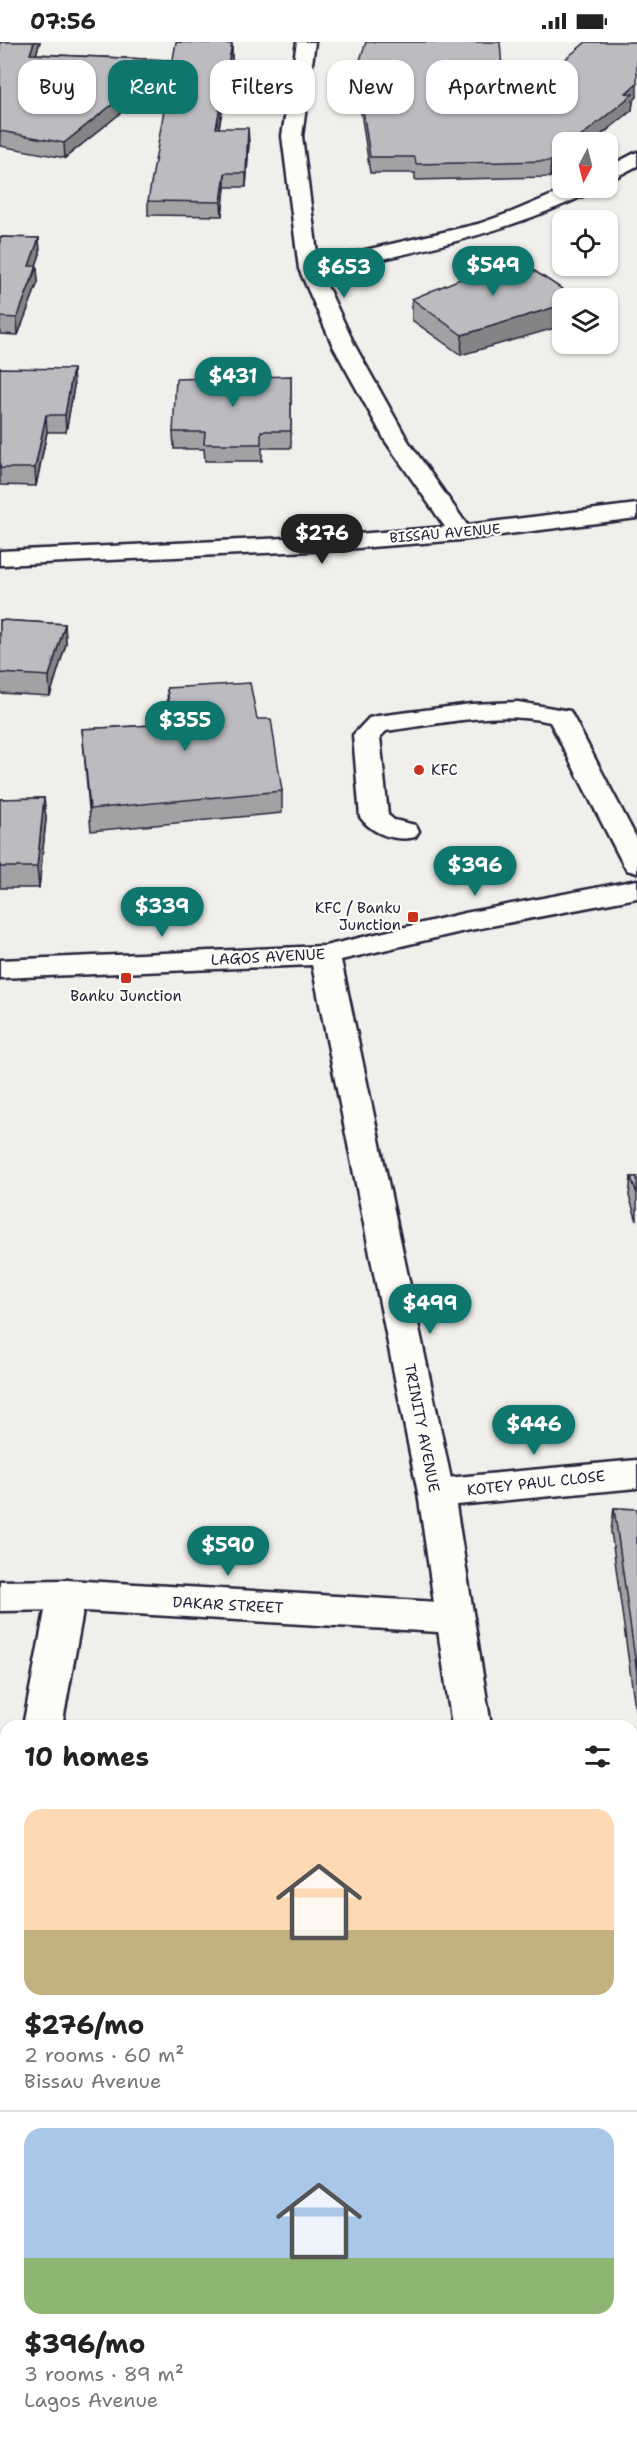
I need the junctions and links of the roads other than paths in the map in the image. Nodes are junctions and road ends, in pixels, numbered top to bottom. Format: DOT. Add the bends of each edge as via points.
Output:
graph roads {
  1 [pos="306,42"];
  2 [pos="637,158"];
  3 [pos="618,169"];
  4 [pos="565,198"];
  5 [pos="309,269"];
  6 [pos="637,511"];
  7 [pos="461,533"];
  8 [pos="0,558"];
  9 [pos="405,831"];
  10 [pos="637,864"];
  11 [pos="637,889"];
  12 [pos="325,955"];
  13 [pos="0,969"];
  14 [pos="637,1474"];
  15 [pos="436,1493"];
  16 [pos="0,1596"];
  17 [pos="67,1596"];
  18 [pos="455,1618"];
  19 [pos="43,1720"];
  20 [pos="470,1720"];
  1 -- 5 [label="street" via="292,136"];
  2 -- 3 [label="street"];
  4 -- 5 [label="street" via="462,233"];
  5 -- 7 [label="street" via="344,346 397,442"];
  6 -- 7 [label="street, BISSAU AVENUE"];
  7 -- 8 [label="street, BISSAU AVENUE"];
  9 -- 10 [label="street" via="384,826 374,817 366,735 378,724 513,709 541,710 561,717"];
  11 -- 12 [label="street, LAGOS AVENUE" via="465,922"];
  12 -- 13 [label="street, LAGOS AVENUE"];
  12 -- 15 [label="street, TRINITY AVENUE"];
  14 -- 15 [label="street, KOTEY PAUL CLOSE"];
  15 -- 18 [label="street, TRINITY AVENUE"];
  16 -- 17 [label="street, DAKAR STREET"];
  17 -- 18 [label="street, DAKAR STREET"];
  17 -- 19 [label="street"];
  18 -- 20 [label="street, TRINITY AVENUE"];
}
